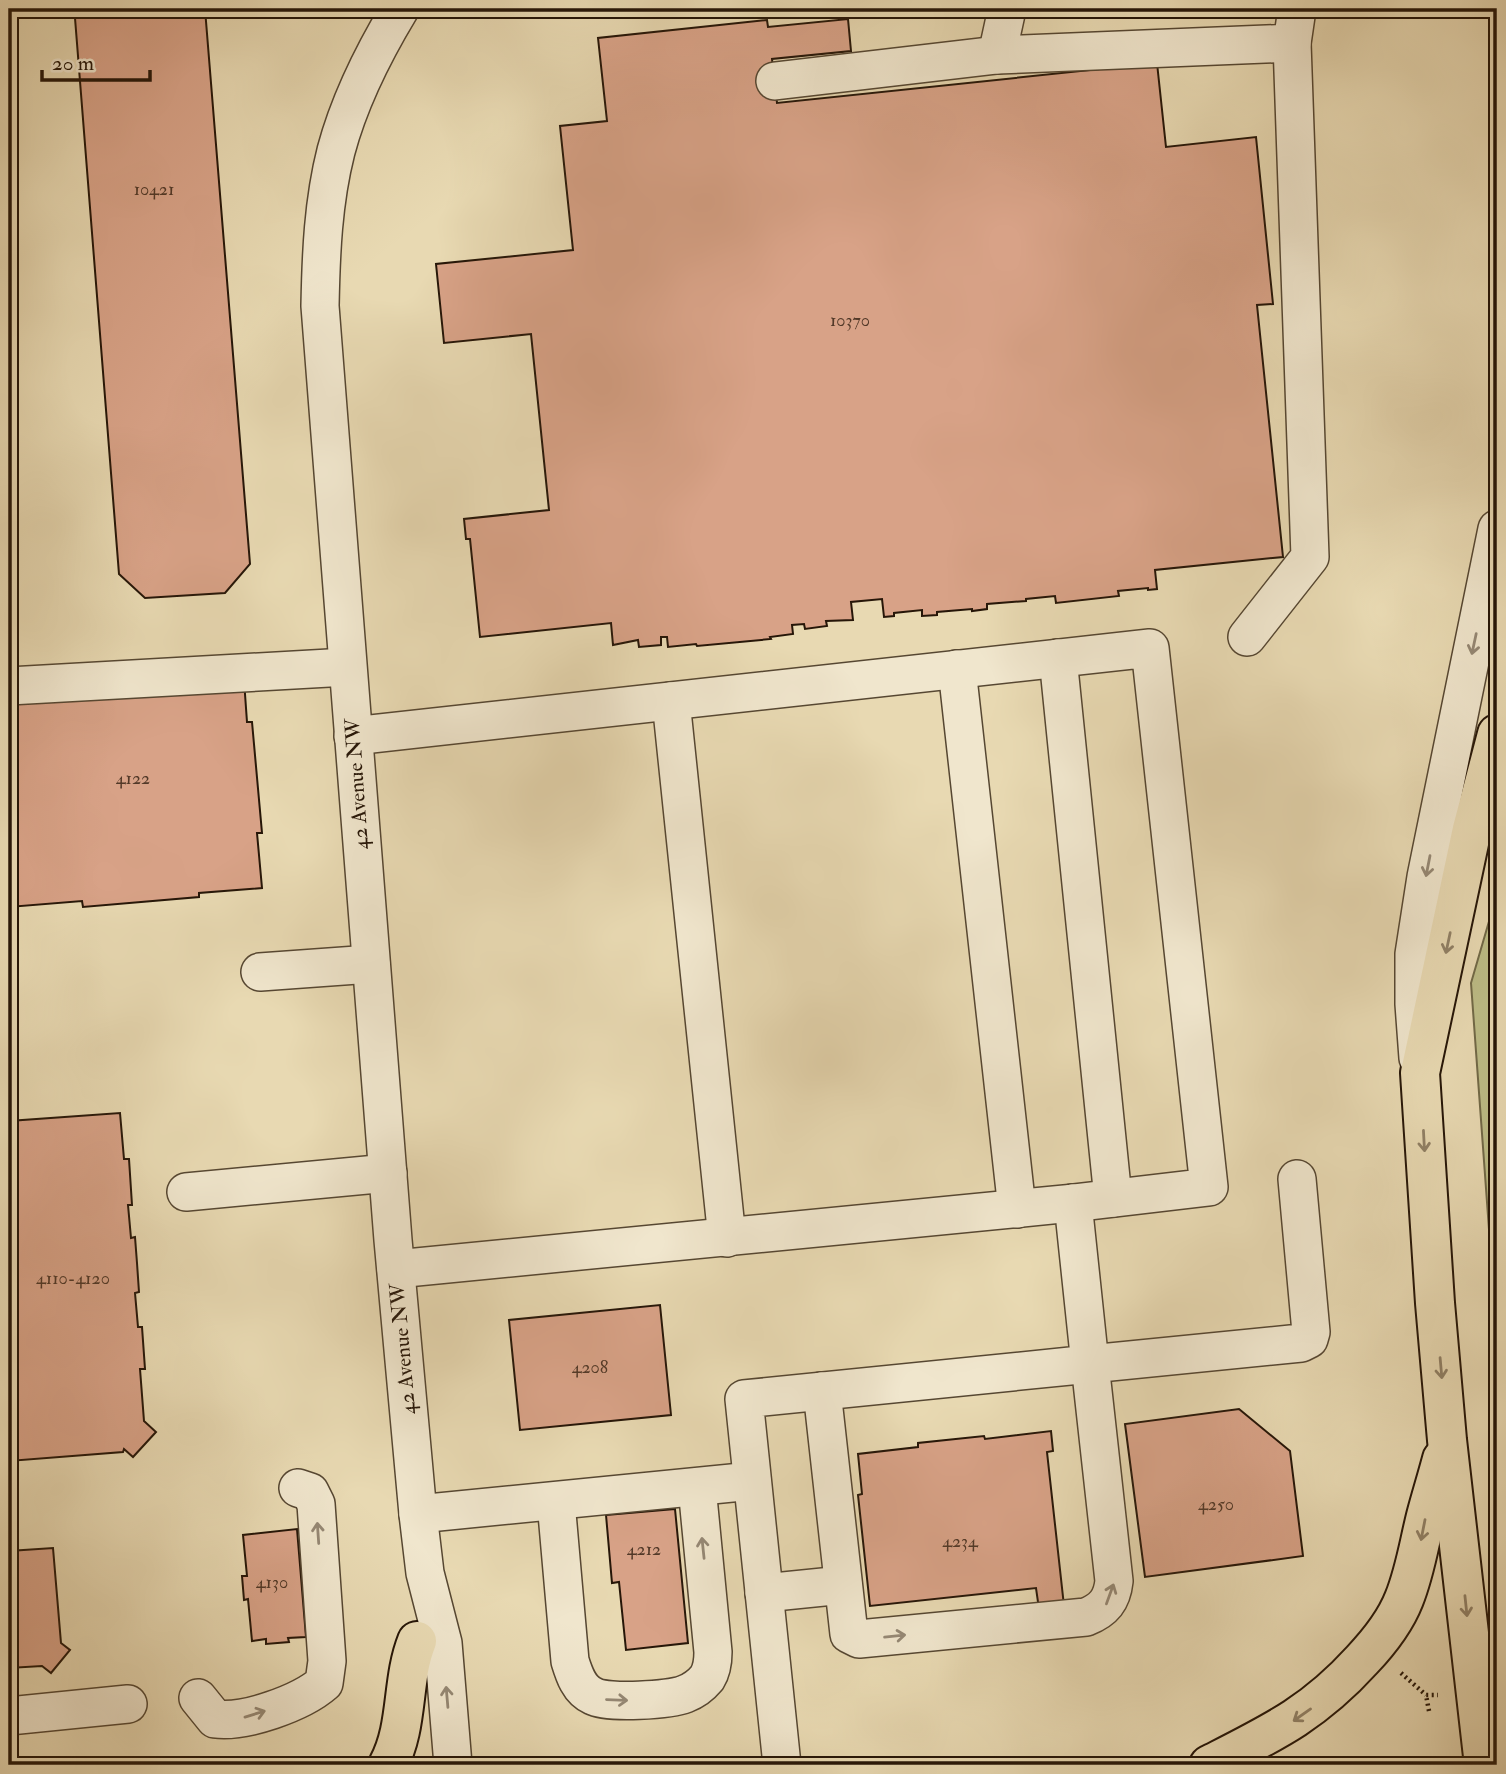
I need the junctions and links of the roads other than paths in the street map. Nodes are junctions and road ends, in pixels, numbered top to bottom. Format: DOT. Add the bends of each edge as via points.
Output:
graph roads {
  1 [pos="400,9"];
  2 [pos="1007,9"];
  3 [pos="1295,26"];
  4 [pos="997,55"];
  5 [pos="775,81"];
  6 [pos="1497,529"];
  7 [pos="1247,637"];
  8 [pos="1058,657"];
  9 [pos="347,667"];
  10 [pos="957,669"];
  11 [pos="9,686"];
  12 [pos="671,701"];
  13 [pos="1497,734"];
  14 [pos="353,736"];
  15 [pos="371,964"];
  16 [pos="260,972"];
  17 [pos="1420,1073"];
  18 [pos="388,1173"];
  19 [pos="1297,1179"];
  20 [pos="186,1192"];
  21 [pos="1113,1199"];
  22 [pos="1073,1203"];
  23 [pos="1017,1209"];
  24 [pos="727,1238"];
  25 [pos="396,1269"];
  26 [pos="1090,1364"];
  27 [pos="822,1391"];
  28 [pos="1447,1440"];
  29 [pos="752,1481"];
  30 [pos="697,1487"];
  31 [pos="298,1488"];
  32 [pos="556,1502"];
  33 [pos="418,1514"];
  34 [pos="425,1573"];
  35 [pos="764,1593"];
  36 [pos="844,1599"];
  37 [pos="417,1641"];
  38 [pos="198,1698"];
  39 [pos="128,1704"];
  40 [pos="9,1716"];
  41 [pos="388,1765"];
  42 [pos="428,1765"];
  43 [pos="453,1765"];
  44 [pos="782,1765"];
  45 [pos="1209,1765"];
  46 [pos="1484,1765"];
  1 -- 9 [label="street, 42 Avenue NW" via="336,149 321,245 322,360"];
  2 -- 4 [label="street"];
  3 -- 4 [label="street"];
  3 -- 7 [label="street" via="1310,558"];
  4 -- 5 [label="street"];
  6 -- 17 [label="street, one-way" via="1414,954 1413,1004"];
  8 -- 10 [label="street"];
  8 -- 21 [label="street"];
  8 -- 21 [label="street" via="1150,648 1209,1187"];
  9 -- 11 [label="street"];
  9 -- 14 [label="street, 42 Avenue NW"];
  10 -- 12 [label="street"];
  10 -- 23 [label="street"];
  12 -- 14 [label="street"];
  12 -- 24 [label="street"];
  13 -- 17 [label="highway, one-way"];
  14 -- 15 [label="street, 42 Avenue NW"];
  15 -- 16 [label="street"];
  15 -- 18 [label="street, 42 Avenue NW"];
  17 -- 28 [label="highway, one-way"];
  18 -- 20 [label="street"];
  18 -- 25 [label="street, 42 Avenue NW"];
  19 -- 26 [label="street" via="1309,1339"];
  21 -- 22 [label="street"];
  22 -- 23 [label="street"];
  22 -- 26 [label="street"];
  23 -- 24 [label="street"];
  24 -- 25 [label="street"];
  25 -- 33 [label="street, 42 Avenue NW"];
  26 -- 27 [label="street"];
  36 -- 26 [label="street, one-way" via="849,1634 859,1639 1086,1617 1107,1605 1114,1581"];
  27 -- 29 [label="street" via="744,1399"];
  27 -- 36 [label="street"];
  28 -- 45 [label="highway, one-way" via="1416,1565 1386,1631 1338,1687 1306,1713"];
  28 -- 46 [label="highway, one-way"];
  29 -- 30 [label="street"];
  29 -- 35 [label="street"];
  30 -- 32 [label="street"];
  32 -- 30 [label="street, one-way" via="575,1677 593,1697 619,1701 685,1694 708,1676 713,1651"];
  38 -- 31 [label="street, one-way" via="215,1719 233,1720 286,1704 324,1684 327,1661 316,1504 310,1492"];
  32 -- 33 [label="street"];
  33 -- 34 [label="street, 42 Avenue NW"];
  34 -- 37 [label="street, 42 Avenue NW"];
  43 -- 34 [label="street, 42 Avenue NW, one-way" via="443,1643"];
  35 -- 36 [label="street"];
  35 -- 44 [label="street"];
  37 -- 41 [label="highway" via="410,1657 402,1731"];
  37 -- 42 [label="street, 42 Avenue NW"];
  39 -- 40 [label="street"];
}
